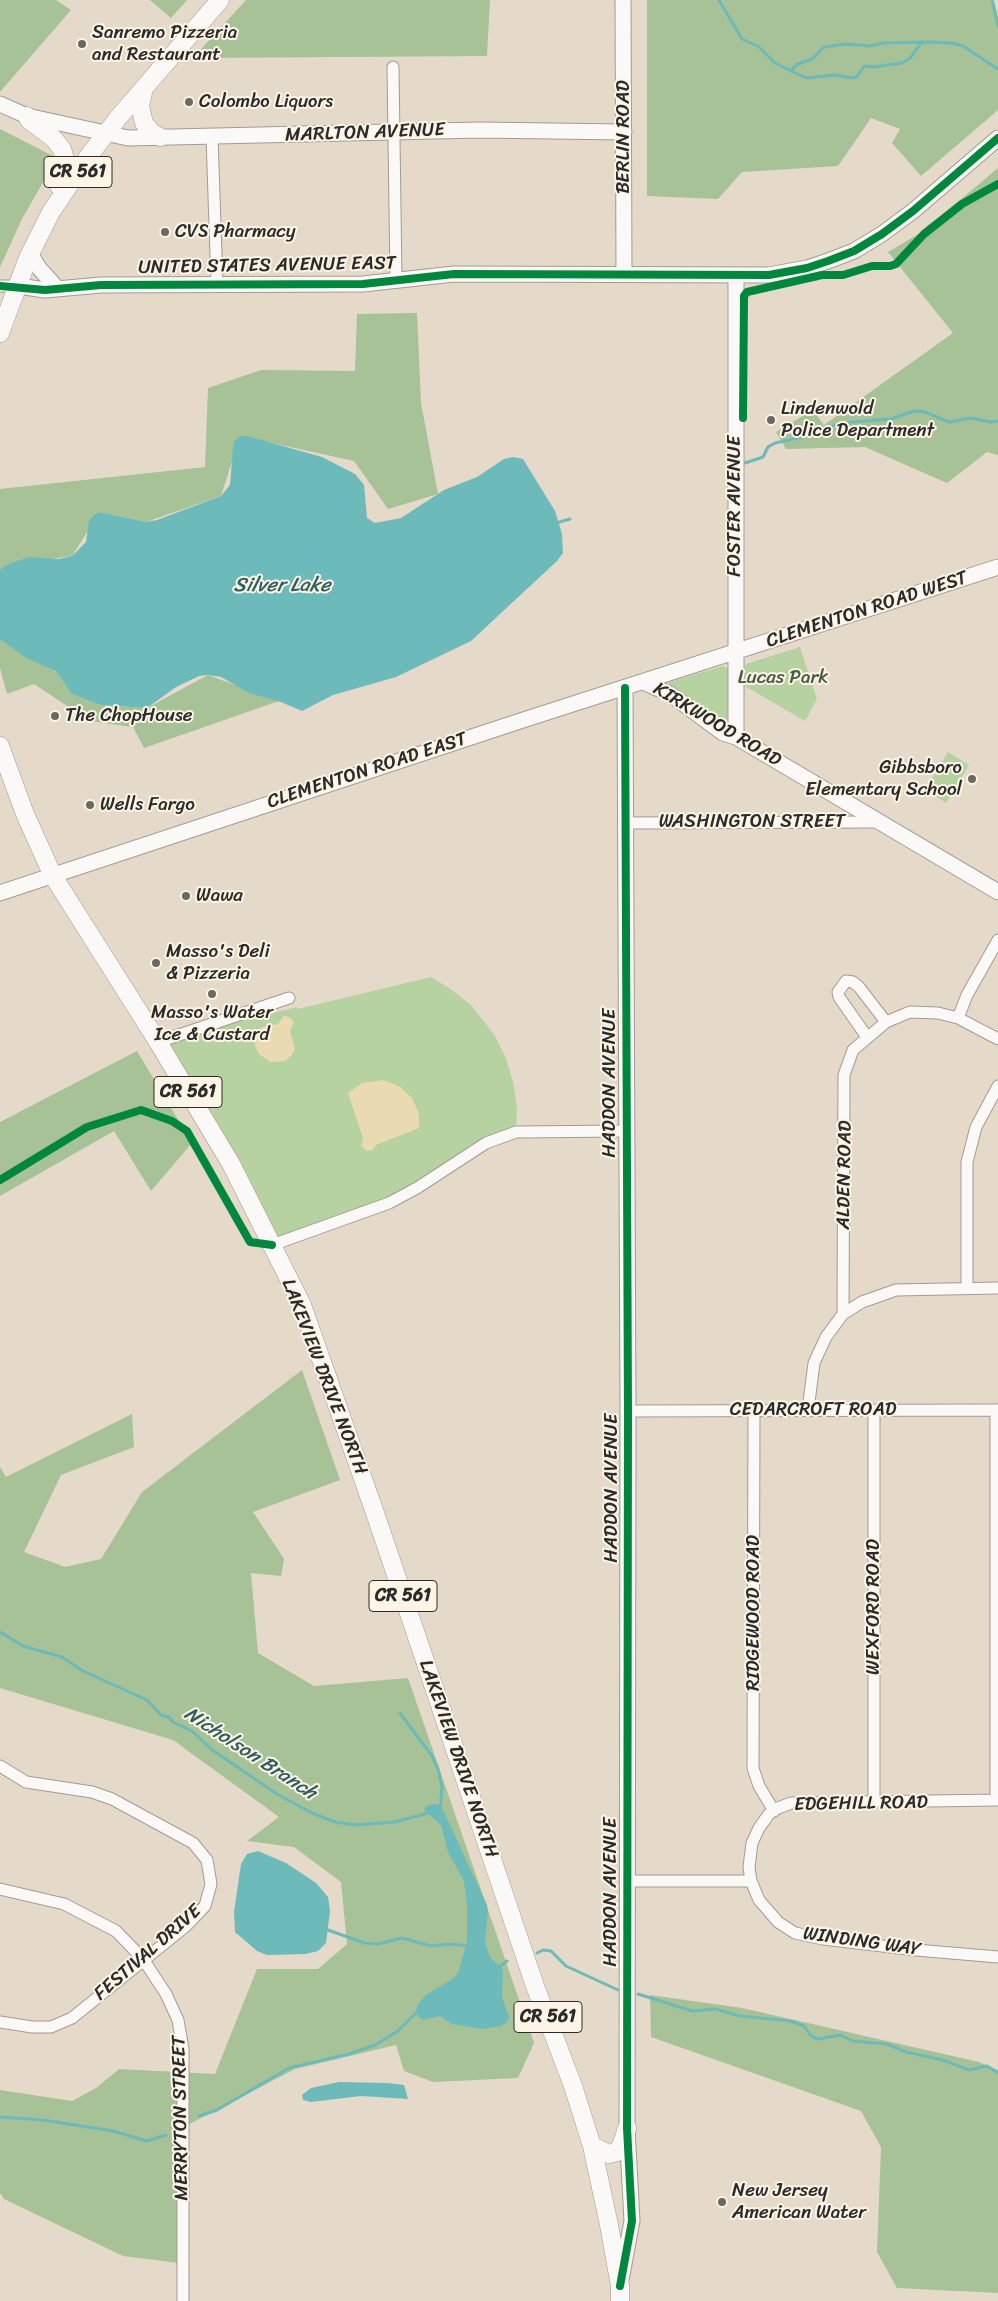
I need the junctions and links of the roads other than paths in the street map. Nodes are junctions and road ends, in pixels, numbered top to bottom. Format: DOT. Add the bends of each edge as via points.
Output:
graph roads {
  1 [pos="220,0"];
  2 [pos="623,0"];
  3 [pos="393,66"];
  4 [pos="144,88"];
  5 [pos="0,104"];
  6 [pos="27,116"];
  7 [pos="394,131"];
  8 [pos="624,132"];
  9 [pos="107,133"];
  10 [pos="160,137"];
  11 [pos="212,137"];
  12 [pos="998,138"];
  13 [pos="51,212"];
  14 [pos="30,253"];
  15 [pos="624,274"];
  16 [pos="736,276"];
  17 [pos="396,280"];
  18 [pos="217,284"];
  19 [pos="0,286"];
  20 [pos="18,286"];
  21 [pos="57,288"];
  22 [pos="0,332"];
  23 [pos="998,567"];
  24 [pos="735,653"];
  25 [pos="643,682"];
  26 [pos="625,688"];
  27 [pos="736,737"];
  28 [pos="0,746"];
  29 [pos="626,822"];
  30 [pos="878,822"];
  31 [pos="53,876"];
  32 [pos="998,892"];
  33 [pos="0,893"];
  34 [pos="998,940"];
  35 [pos="290,998"];
  36 [pos="958,1018"];
  37 [pos="886,1022"];
  38 [pos="867,1037"];
  39 [pos="998,1039"];
  40 [pos="158,1042"];
  41 [pos="998,1086"];
  42 [pos="626,1131"];
  43 [pos="272,1246"];
  44 [pos="967,1288"];
  45 [pos="998,1288"];
  46 [pos="843,1314"];
  47 [pos="754,1409"];
  48 [pos="628,1410"];
  49 [pos="808,1410"];
  50 [pos="997,1410"];
  51 [pos="874,1411"];
  52 [pos="0,1766"];
  53 [pos="997,1800"];
  54 [pos="874,1803"];
  55 [pos="774,1811"];
  56 [pos="628,1881"];
  57 [pos="751,1881"];
  58 [pos="0,1889"];
  59 [pos="998,1957"];
  60 [pos="143,1959"];
  61 [pos="0,2022"];
  62 [pos="627,2128"];
  63 [pos="592,2146"];
  64 [pos="620,2294"];
  65 [pos="183,2301"];
  1 -- 4 [label="main road, CR 561"];
  2 -- 8 [label="street, BERLIN ROAD"];
  3 -- 7 [label="street"];
  4 -- 9 [label="main road, CR 561"];
  4 -- 10 [label="main road" via="140,106 144,122 151,132"];
  5 -- 6 [label="street, MARLTON AVENUE"];
  6 -- 9 [label="street, MARLTON AVENUE"];
  6 -- 13 [label="main road" via="53,138 67,162"];
  7 -- 8 [label="street, MARLTON AVENUE"];
  7 -- 11 [label="street, MARLTON AVENUE"];
  7 -- 17 [label="street"];
  8 -- 15 [label="street, BERLIN ROAD"];
  9 -- 10 [label="street, MARLTON AVENUE" via="128,138"];
  9 -- 13 [label="main road, CR 561"];
  10 -- 11 [label="street, MARLTON AVENUE"];
  11 -- 18 [label="street"];
  12 -- 16 [label="street, UNITED STATES AVENUE EAST" via="913,211 854,250 807,268 769,275"];
  13 -- 14 [label="main road, CR 561"];
  14 -- 20 [label="main road, CR 561"];
  14 -- 21 [label="street"];
  15 -- 16 [label="street, UNITED STATES AVENUE EAST"];
  15 -- 17 [label="street, UNITED STATES AVENUE EAST" via="454,274"];
  16 -- 24 [label="street, FOSTER AVENUE"];
  17 -- 18 [label="street, UNITED STATES AVENUE EAST" via="362,284"];
  18 -- 21 [label="street, UNITED STATES AVENUE EAST"];
  19 -- 20 [label="street, UNITED STATES AVENUE EAST"];
  20 -- 21 [label="street, UNITED STATES AVENUE EAST" via="45,290"];
  20 -- 22 [label="main road, CR 561"];
  23 -- 24 [label="street, CLEMENTON ROAD WEST"];
  24 -- 25 [label="street, CLEMENTON ROAD EAST"];
  24 -- 27 [label="street, FOSTER AVENUE"];
  25 -- 26 [label="street, CLEMENTON ROAD EAST"];
  25 -- 27 [label="street, KIRKWOOD ROAD" via="670,694 723,733"];
  26 -- 29 [label="street, HADDON AVENUE"];
  26 -- 31 [label="street, CLEMENTON ROAD EAST"];
  27 -- 30 [label="street, KIRKWOOD ROAD"];
  28 -- 31 [label="main road, CR 561" via="25,814"];
  29 -- 30 [label="street, WASHINGTON STREET"];
  29 -- 42 [label="street, HADDON AVENUE"];
  30 -- 32 [label="street, KIRKWOOD ROAD"];
  31 -- 33 [label="street, CLEMENTON ROAD EAST"];
  31 -- 40 [label="main road, LAKEVIEW DRIVE NORTH / CR 561"];
  34 -- 36 [label="street" via="967,994"];
  35 -- 40 [label="street"];
  36 -- 37 [label="street, ALDEN ROAD" via="910,1012"];
  36 -- 39 [label="street"];
  37 -- 38 [label="street, ALDEN ROAD"];
  37 -- 38 [label="street" via="859,987 846,981 838,992 839,996"];
  38 -- 46 [label="street, ALDEN ROAD" via="853,1050 844,1075"];
  40 -- 43 [label="main road, LAKEVIEW DRIVE NORTH / CR 561" via="231,1164"];
  41 -- 44 [label="street" via="976,1127 967,1162"];
  42 -- 43 [label="street" via="516,1132 486,1143 389,1203"];
  42 -- 48 [label="street, HADDON AVENUE"];
  43 -- 63 [label="main road, LAKEVIEW DRIVE NORTH / CR 561" via="302,1305"];
  44 -- 45 [label="street"];
  44 -- 46 [label="street" via="896,1290 862,1302"];
  46 -- 49 [label="street" via="817,1356 810,1381"];
  47 -- 48 [label="street, CEDARCROFT ROAD"];
  47 -- 49 [label="street, CEDARCROFT ROAD"];
  47 -- 55 [label="street, RIDGEWOOD ROAD" via="753,1768 759,1786"];
  48 -- 56 [label="street, HADDON AVENUE"];
  49 -- 51 [label="street, CEDARCROFT ROAD"];
  50 -- 51 [label="street, CEDARCROFT ROAD"];
  50 -- 53 [label="street"];
  51 -- 54 [label="street, WEXFORD ROAD"];
  52 -- 60 [label="street, FESTIVAL DRIVE" via="26,1782 92,1792 112,1799 193,1843 207,1860 211,1884 205,1906 186,1926"];
  53 -- 54 [label="street, EDGEHILL ROAD"];
  54 -- 55 [label="street, EDGEHILL ROAD" via="792,1803"];
  55 -- 57 [label="street, EDGEHILL ROAD" via="759,1828 752,1843"];
  56 -- 57 [label="street"];
  56 -- 62 [label="street, HADDON AVENUE"];
  57 -- 59 [label="street, WINDING WAY" via="759,1900 778,1922 808,1938"];
  58 -- 60 [label="street, MERRYTON STREET" via="64,1904 91,1916 116,1931"];
  60 -- 61 [label="street, FESTIVAL DRIVE" via="72,2018 51,2027"];
  60 -- 65 [label="street, MERRYTON STREET" via="170,2002 178,2020 184,2049"];
  62 -- 63 [label="main road" via="617,2152 609,2154"];
  62 -- 64 [label="street, HADDON AVENUE" via="632,2220"];
  63 -- 64 [label="main road, CR 561"];
}
